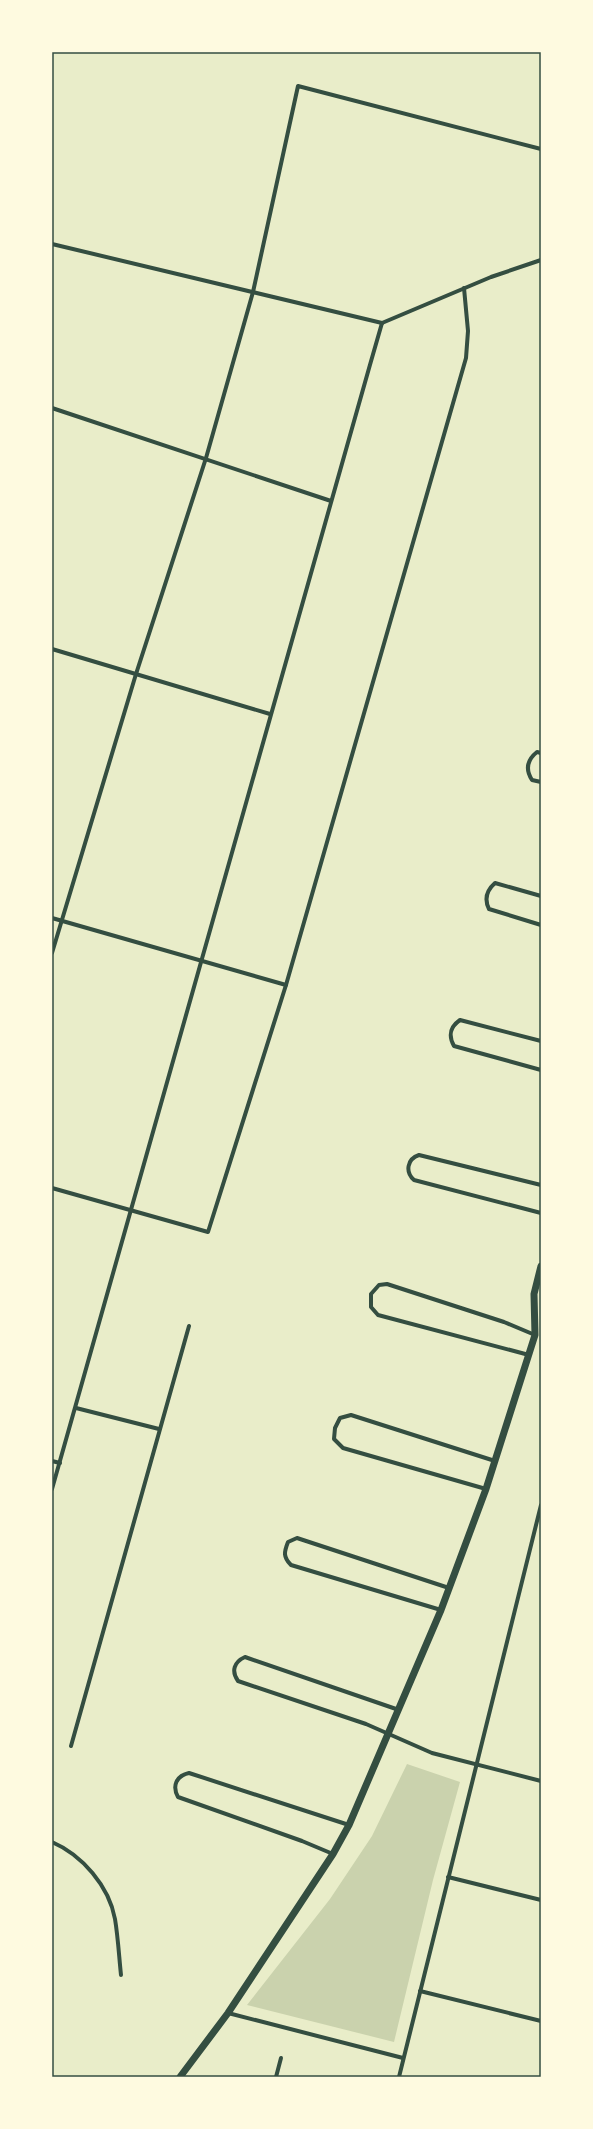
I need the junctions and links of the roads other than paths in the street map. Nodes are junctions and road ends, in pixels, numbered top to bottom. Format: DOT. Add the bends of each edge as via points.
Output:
graph roads {
  1 [pos="541,149"];
  2 [pos="52,244"];
  3 [pos="541,260"];
  4 [pos="464,288"];
  5 [pos="253,292"];
  6 [pos="382,323"];
  7 [pos="52,408"];
  8 [pos="206,458"];
  9 [pos="331,501"];
  10 [pos="52,649"];
  11 [pos="136,674"];
  12 [pos="270,714"];
  13 [pos="541,753"];
  14 [pos="541,782"];
  15 [pos="541,896"];
  16 [pos="52,918"];
  17 [pos="62,920"];
  18 [pos="541,925"];
  19 [pos="52,953"];
  20 [pos="201,961"];
  21 [pos="286,985"];
  22 [pos="541,1041"];
  23 [pos="541,1070"];
  24 [pos="541,1185"];
  25 [pos="52,1188"];
  26 [pos="133,1211"];
  27 [pos="541,1213"];
  28 [pos="541,1266"];
  29 [pos="189,1326"];
  30 [pos="541,1328"];
  31 [pos="538,1336"];
  32 [pos="529,1355"];
  33 [pos="76,1408"];
  34 [pos="159,1430"];
  35 [pos="52,1461"];
  36 [pos="495,1461"];
  37 [pos="60,1463"];
  38 [pos="486,1489"];
  39 [pos="52,1490"];
  40 [pos="541,1505"];
  41 [pos="450,1588"];
  42 [pos="441,1610"];
  43 [pos="400,1711"];
  44 [pos="389,1736"];
  45 [pos="71,1746"];
  46 [pos="475,1766"];
  47 [pos="541,1781"];
  48 [pos="349,1825"];
  49 [pos="52,1842"];
  50 [pos="333,1854"];
  51 [pos="448,1877"];
  52 [pos="541,1900"];
  53 [pos="121,1975"];
  54 [pos="420,1991"];
  55 [pos="228,2013"];
  56 [pos="541,2021"];
  57 [pos="281,2058"];
  58 [pos="403,2058"];
  59 [pos="180,2077"];
  60 [pos="276,2077"];
  61 [pos="399,2077"];
  1 -- 5 [label="street" via="298,86"];
  2 -- 5 [label="street"];
  3 -- 4 [label="street"];
  4 -- 6 [label="street"];
  4 -- 21 [label="street" via="468,330 466,358"];
  5 -- 6 [label="street"];
  5 -- 8 [label="street"];
  6 -- 9 [label="street"];
  7 -- 8 [label="street"];
  8 -- 9 [label="street"];
  8 -- 11 [label="street"];
  9 -- 12 [label="street"];
  10 -- 11 [label="street"];
  11 -- 12 [label="street"];
  11 -- 17 [label="street"];
  12 -- 20 [label="street"];
  13 -- 14 [label="street" via="537,752 531,756 528,763 528,774 532,780"];
  15 -- 18 [label="street" via="495,884 489,888 486,896 489,909"];
  16 -- 17 [label="street"];
  17 -- 19 [label="street"];
  17 -- 20 [label="street"];
  20 -- 21 [label="street"];
  20 -- 26 [label="street"];
  21 -- 26 [label="street" via="208,1232"];
  22 -- 23 [label="street" via="460,1020 450,1031 450,1039 454,1046"];
  24 -- 27 [label="street" via="419,1155 410,1160 408,1166 408,1172 414,1180"];
  25 -- 26 [label="street"];
  26 -- 33 [label="street"];
  28 -- 31 [label="street" via="534,1294"];
  29 -- 34 [label="street"];
  30 -- 31 [label="street"];
  31 -- 32 [label="street"];
  31 -- 32 [label="street" via="504,1322 388,1284 379,1285 370,1294 371,1307 378,1315"];
  32 -- 36 [label="street"];
  33 -- 34 [label="street"];
  33 -- 37 [label="street"];
  34 -- 45 [label="street"];
  35 -- 37 [label="street"];
  36 -- 38 [label="street"];
  36 -- 38 [label="street" via="351,1415 340,1418 335,1428 334,1439 343,1448"];
  37 -- 39 [label="street"];
  38 -- 41 [label="street"];
  40 -- 46 [label="street"];
  41 -- 42 [label="street"];
  41 -- 42 [label="street" via="297,1538 288,1542 284,1552 286,1560 291,1565"];
  42 -- 43 [label="street"];
  43 -- 44 [label="street"];
  43 -- 44 [label="street" via="245,1657 239,1659 234,1667 234,1676 238,1681 366,1724"];
  44 -- 46 [label="street"];
  44 -- 48 [label="street"];
  46 -- 47 [label="street"];
  46 -- 51 [label="street"];
  48 -- 50 [label="street"];
  48 -- 50 [label="street" via="189,1774 182,1775 176,1781 174,1790 178,1797"];
  49 -- 53 [label="street" via="82,1860 101,1885 114,1917"];
  50 -- 55 [label="street"];
  51 -- 52 [label="street"];
  51 -- 54 [label="street"];
  54 -- 56 [label="street"];
  54 -- 58 [label="street"];
  55 -- 58 [label="street"];
  55 -- 59 [label="street"];
  57 -- 60 [label="street"];
  58 -- 61 [label="street"];
}
